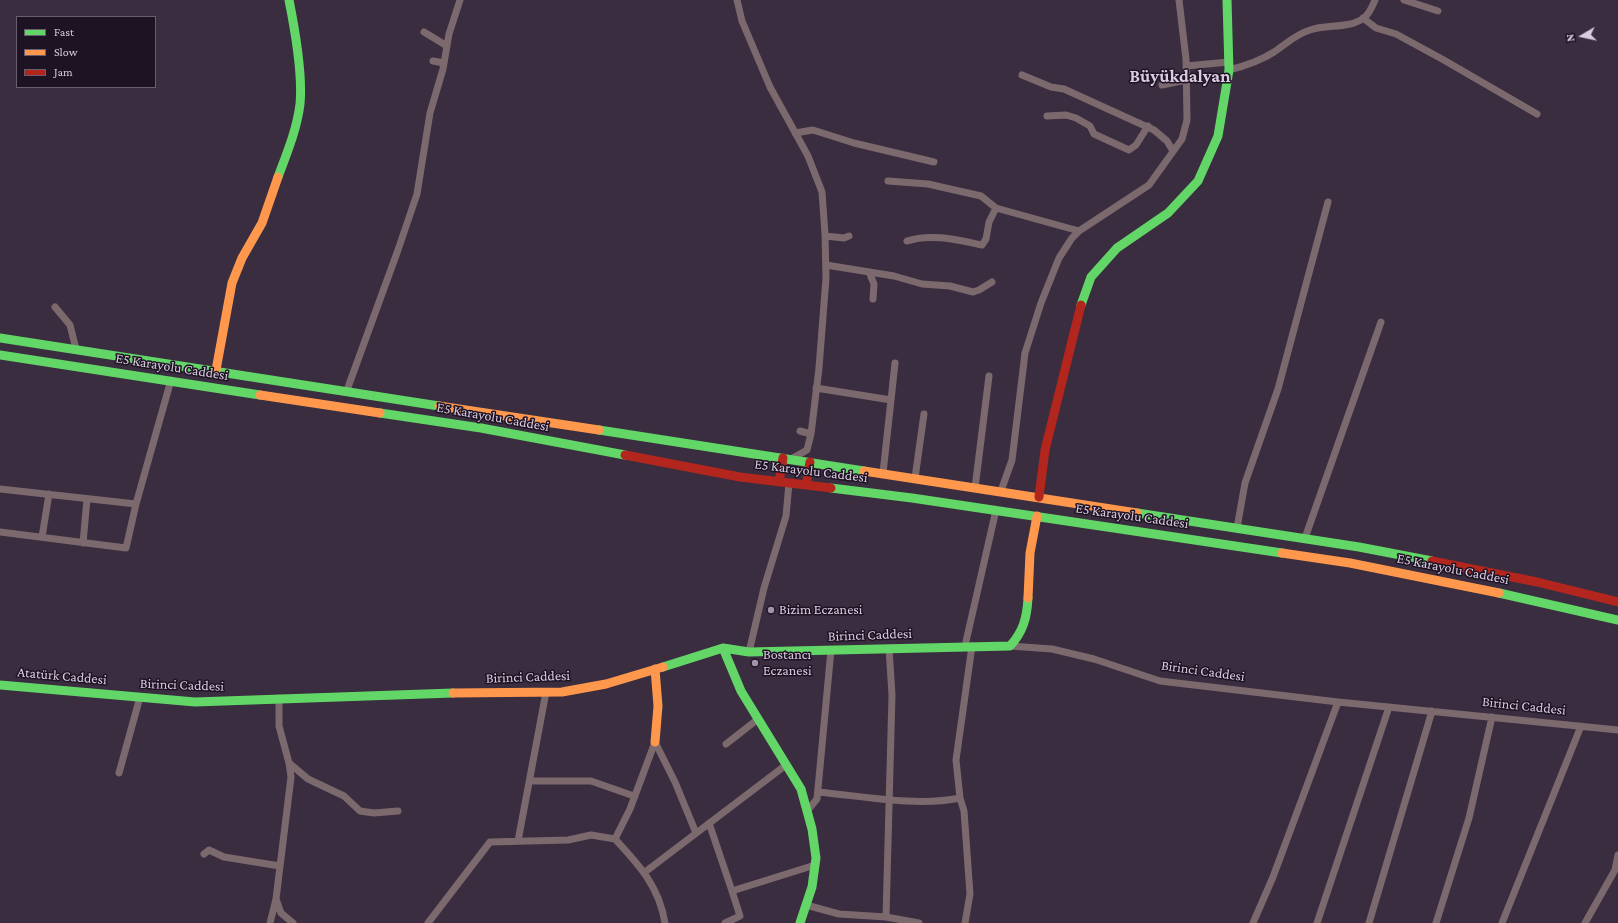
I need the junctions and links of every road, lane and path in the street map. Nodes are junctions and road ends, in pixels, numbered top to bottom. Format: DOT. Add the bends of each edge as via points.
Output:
graph roads {
  1 [pos="289,0"];
  2 [pos="460,0"];
  3 [pos="737,0"];
  4 [pos="1179,0"];
  5 [pos="1227,0"];
  6 [pos="1375,0"];
  7 [pos="1404,0"];
  8 [pos="1438,10"];
  9 [pos="1363,18"];
  10 [pos="424,32"];
  11 [pos="447,46"];
  12 [pos="433,61"];
  13 [pos="444,63"];
  14 [pos="1186,66"];
  15 [pos="1229,66"];
  16 [pos="1022,75"];
  17 [pos="1186,80"];
  18 [pos="1162,85"];
  19 [pos="1537,114"];
  20 [pos="1047,116"];
  21 [pos="1148,126"];
  22 [pos="795,133"];
  23 [pos="1173,151"];
  24 [pos="934,162"];
  25 [pos="888,181"];
  26 [pos="1328,202"];
  27 [pos="996,208"];
  28 [pos="1080,231"];
  29 [pos="825,236"];
  30 [pos="849,236"];
  31 [pos="907,240"];
  32 [pos="826,265"];
  33 [pos="869,272"];
  34 [pos="992,282"];
  35 [pos="873,299"];
  36 [pos="55,307"];
  37 [pos="1381,322"];
  38 [pos="0,338"];
  39 [pos="76,349"];
  40 [pos="0,355"];
  41 [pos="895,363"];
  42 [pos="216,370"];
  43 [pos="989,376"];
  44 [pos="171,380"];
  45 [pos="816,388"];
  46 [pos="347,390"];
  47 [pos="891,400"];
  48 [pos="924,414"];
  49 [pos="800,431"];
  50 [pos="811,434"];
  51 [pos="787,458"];
  52 [pos="810,462"];
  53 [pos="883,473"];
  54 [pos="915,478"];
  55 [pos="779,482"];
  56 [pos="789,483"];
  57 [pos="806,485"];
  58 [pos="976,488"];
  59 [pos="0,489"];
  60 [pos="1001,491"];
  61 [pos="49,494"];
  62 [pos="1039,497"];
  63 [pos="87,499"];
  64 [pos="136,504"];
  65 [pos="996,510"];
  66 [pos="1037,516"];
  67 [pos="1237,528"];
  68 [pos="0,532"];
  69 [pos="42,537"];
  70 [pos="1305,538"];
  71 [pos="83,543"];
  72 [pos="1618,602"];
  73 [pos="1618,620"];
  74 [pos="968,646"];
  75 [pos="1010,646"];
  76 [pos="723,648"];
  77 [pos="889,648"];
  78 [pos="831,650"];
  79 [pos="749,652"];
  80 [pos="654,669"];
  81 [pos="0,685"];
  82 [pos="546,692"];
  83 [pos="122,696"];
  84 [pos="140,697"];
  85 [pos="279,698"];
  86 [pos="1338,702"];
  87 [pos="1389,707"];
  88 [pos="1432,711"];
  89 [pos="1492,717"];
  90 [pos="758,719"];
  91 [pos="1581,726"];
  92 [pos="1618,730"];
  93 [pos="655,742"];
  94 [pos="726,744"];
  95 [pos="289,763"];
  96 [pos="786,765"];
  97 [pos="119,773"];
  98 [pos="531,781"];
  99 [pos="818,792"];
  100 [pos="634,796"];
  101 [pos="960,798"];
  102 [pos="890,799"];
  103 [pos="398,811"];
  104 [pos="807,811"];
  105 [pos="709,823"];
  106 [pos="696,833"];
  107 [pos="615,838"];
  108 [pos="518,841"];
  109 [pos="204,854"];
  110 [pos="1618,855"];
  111 [pos="816,865"];
  112 [pos="280,866"];
  113 [pos="645,872"];
  114 [pos="732,891"];
  115 [pos="276,899"];
  116 [pos="806,905"];
  117 [pos="886,916"];
  118 [pos="270,923"];
  119 [pos="293,923"];
  120 [pos="428,923"];
  121 [pos="665,923"];
  122 [pos="725,923"];
  123 [pos="800,923"];
  124 [pos="919,923"];
  125 [pos="965,923"];
  126 [pos="1253,923"];
  127 [pos="1317,923"];
  128 [pos="1369,923"];
  129 [pos="1436,923"];
  130 [pos="1502,923"];
  131 [pos="1585,923"];
  1 -- 42 [label="main road" via="299,67 300,103 293,135 262,223 242,258 232,283"];
  2 -- 11 [label="street"];
  3 -- 22 [label="street" via="742,21 770,87"];
  4 -- 14 [label="street"];
  5 -- 15 [label="main road"];
  6 -- 9 [label="street" via="1371,10"];
  7 -- 8 [label="street"];
  9 -- 15 [label="street" via="1350,24 1311,29 1249,65"];
  9 -- 19 [label="street" via="1376,28 1396,34"];
  10 -- 11 [label="street"];
  11 -- 13 [label="street"];
  12 -- 13 [label="street"];
  13 -- 46 [label="street" via="430,113 415,200"];
  14 -- 15 [label="street"];
  14 -- 17 [label="street"];
  15 -- 62 [label="main road" via="1218,136 1198,181 1168,213 1117,248 1091,277 1079,311 1045,450"];
  16 -- 21 [label="street"];
  17 -- 18 [label="street"];
  17 -- 23 [label="street" via="1187,120 1182,139"];
  20 -- 21 [label="street" via="1066,115 1076,118 1090,126 1094,134 1129,150 1136,145"];
  21 -- 23 [label="street" via="1162,136"];
  22 -- 24 [label="street" via="813,130 854,143"];
  22 -- 29 [label="street" via="808,156 822,192"];
  23 -- 28 [label="street" via="1149,185"];
  25 -- 27 [label="street" via="928,184 981,196"];
  26 -- 67 [label="street" via="1278,389 1245,483"];
  27 -- 28 [label="street"];
  27 -- 31 [label="street" via="982,245 928,237"];
  28 -- 60 [label="street" via="1072,238 1059,258 1040,303 1027,346 1012,460"];
  29 -- 30 [label="street"];
  29 -- 32 [label="street"];
  32 -- 33 [label="street"];
  32 -- 45 [label="street"];
  33 -- 34 [label="street" via="973,292"];
  33 -- 35 [label="street" via="874,284"];
  36 -- 39 [label="street" via="70,325"];
  37 -- 70 [label="street"];
  38 -- 39 [label="main road, E5 Karayolu Caddesi"];
  39 -- 42 [label="main road, E5 Karayolu Caddesi"];
  40 -- 44 [label="main road, E5 Karayolu Caddesi"];
  41 -- 47 [label="street"];
  42 -- 46 [label="main road, E5 Karayolu Caddesi"];
  43 -- 58 [label="street"];
  44 -- 55 [label="main road, E5 Karayolu Caddesi" via="481,428 740,477"];
  44 -- 64 [label="street"];
  45 -- 47 [label="street"];
  45 -- 50 [label="street"];
  46 -- 51 [label="main road, E5 Karayolu Caddesi"];
  47 -- 53 [label="street"];
  48 -- 54 [label="street"];
  49 -- 50 [label="street"];
  50 -- 51 [label="street" via="807,450"];
  51 -- 52 [label="main road, E5 Karayolu Caddesi"];
  51 -- 55 [label="main road"];
  52 -- 53 [label="main road, E5 Karayolu Caddesi"];
  52 -- 57 [label="main road"];
  53 -- 54 [label="main road, E5 Karayolu Caddesi"];
  54 -- 58 [label="main road, E5 Karayolu Caddesi"];
  55 -- 56 [label="main road, E5 Karayolu Caddesi"];
  56 -- 57 [label="main road, E5 Karayolu Caddesi"];
  56 -- 79 [label="street" via="786,516 764,588"];
  57 -- 65 [label="main road, E5 Karayolu Caddesi"];
  58 -- 60 [label="main road, E5 Karayolu Caddesi"];
  59 -- 61 [label="street"];
  60 -- 62 [label="main road, E5 Karayolu Caddesi"];
  61 -- 63 [label="street"];
  61 -- 69 [label="street"];
  62 -- 67 [label="main road, E5 Karayolu Caddesi"];
  63 -- 64 [label="street"];
  63 -- 71 [label="street"];
  64 -- 71 [label="street" via="126,548"];
  65 -- 66 [label="main road, E5 Karayolu Caddesi"];
  65 -- 74 [label="street"];
  66 -- 73 [label="main road, E5 Karayolu Caddesi" via="1350,563 1525,598"];
  66 -- 75 [label="main road" via="1030,553 1027,615 1020,635"];
  67 -- 70 [label="main road, E5 Karayolu Caddesi"];
  68 -- 69 [label="street"];
  69 -- 71 [label="street"];
  70 -- 72 [label="main road, E5 Karayolu Caddesi" via="1537,582"];
  74 -- 75 [label="main road, Birinci Caddesi"];
  74 -- 77 [label="main road, Birinci Caddesi"];
  74 -- 101 [label="street" via="956,760"];
  75 -- 86 [label="street, Birinci Caddesi" via="1052,648 1160,681"];
  76 -- 79 [label="main road, Birinci Caddesi"];
  76 -- 80 [label="main road, Birinci Caddesi"];
  76 -- 90 [label="main road" via="730,670"];
  77 -- 78 [label="main road, Birinci Caddesi"];
  77 -- 102 [label="street" via="892,695"];
  78 -- 79 [label="main road, Birinci Caddesi"];
  78 -- 99 [label="street"];
  80 -- 82 [label="main road, Birinci Caddesi" via="606,684 562,692"];
  80 -- 93 [label="main road" via="658,703"];
  81 -- 83 [label="main road, Atatürk Caddesi"];
  82 -- 85 [label="main road, Birinci Caddesi"];
  82 -- 98 [label="street"];
  83 -- 84 [label="main road, Birinci Caddesi"];
  84 -- 85 [label="main road, Birinci Caddesi" via="195,702"];
  84 -- 97 [label="street"];
  85 -- 95 [label="street" via="279,726"];
  86 -- 87 [label="street, Birinci Caddesi"];
  86 -- 126 [label="street"];
  87 -- 88 [label="street, Birinci Caddesi"];
  87 -- 127 [label="street"];
  88 -- 89 [label="street, Birinci Caddesi"];
  88 -- 128 [label="street"];
  89 -- 91 [label="street, Birinci Caddesi"];
  89 -- 129 [label="street" via="1469,818"];
  90 -- 94 [label="street"];
  90 -- 96 [label="main road"];
  91 -- 92 [label="street, Birinci Caddesi"];
  91 -- 130 [label="street"];
  93 -- 100 [label="street"];
  93 -- 106 [label="street"];
  95 -- 103 [label="street" via="308,779 344,796 360,811"];
  95 -- 112 [label="street" via="291,777"];
  96 -- 104 [label="main road" via="801,789"];
  96 -- 105 [label="street"];
  98 -- 100 [label="street" via="591,781"];
  98 -- 108 [label="street"];
  99 -- 102 [label="street"];
  99 -- 104 [label="street" via="814,805"];
  100 -- 107 [label="street"];
  101 -- 102 [label="street" via="943,802"];
  101 -- 125 [label="street" via="964,811 970,894"];
  102 -- 117 [label="street"];
  104 -- 111 [label="main road"];
  105 -- 106 [label="street"];
  105 -- 114 [label="street"];
  106 -- 113 [label="street"];
  107 -- 108 [label="street" via="591,835 568,840"];
  107 -- 113 [label="street"];
  108 -- 120 [label="street" via="490,842"];
  109 -- 112 [label="street" via="209,850 221,852 224,857"];
  110 -- 131 [label="street" via="1615,870"];
  111 -- 114 [label="street"];
  111 -- 116 [label="main road"];
  112 -- 115 [label="street"];
  113 -- 121 [label="street" via="662,905"];
  114 -- 122 [label="street" via="740,916"];
  115 -- 118 [label="street"];
  115 -- 119 [label="street" via="281,913"];
  116 -- 117 [label="street" via="839,914"];
  116 -- 123 [label="main road"];
  117 -- 124 [label="street"];
}
